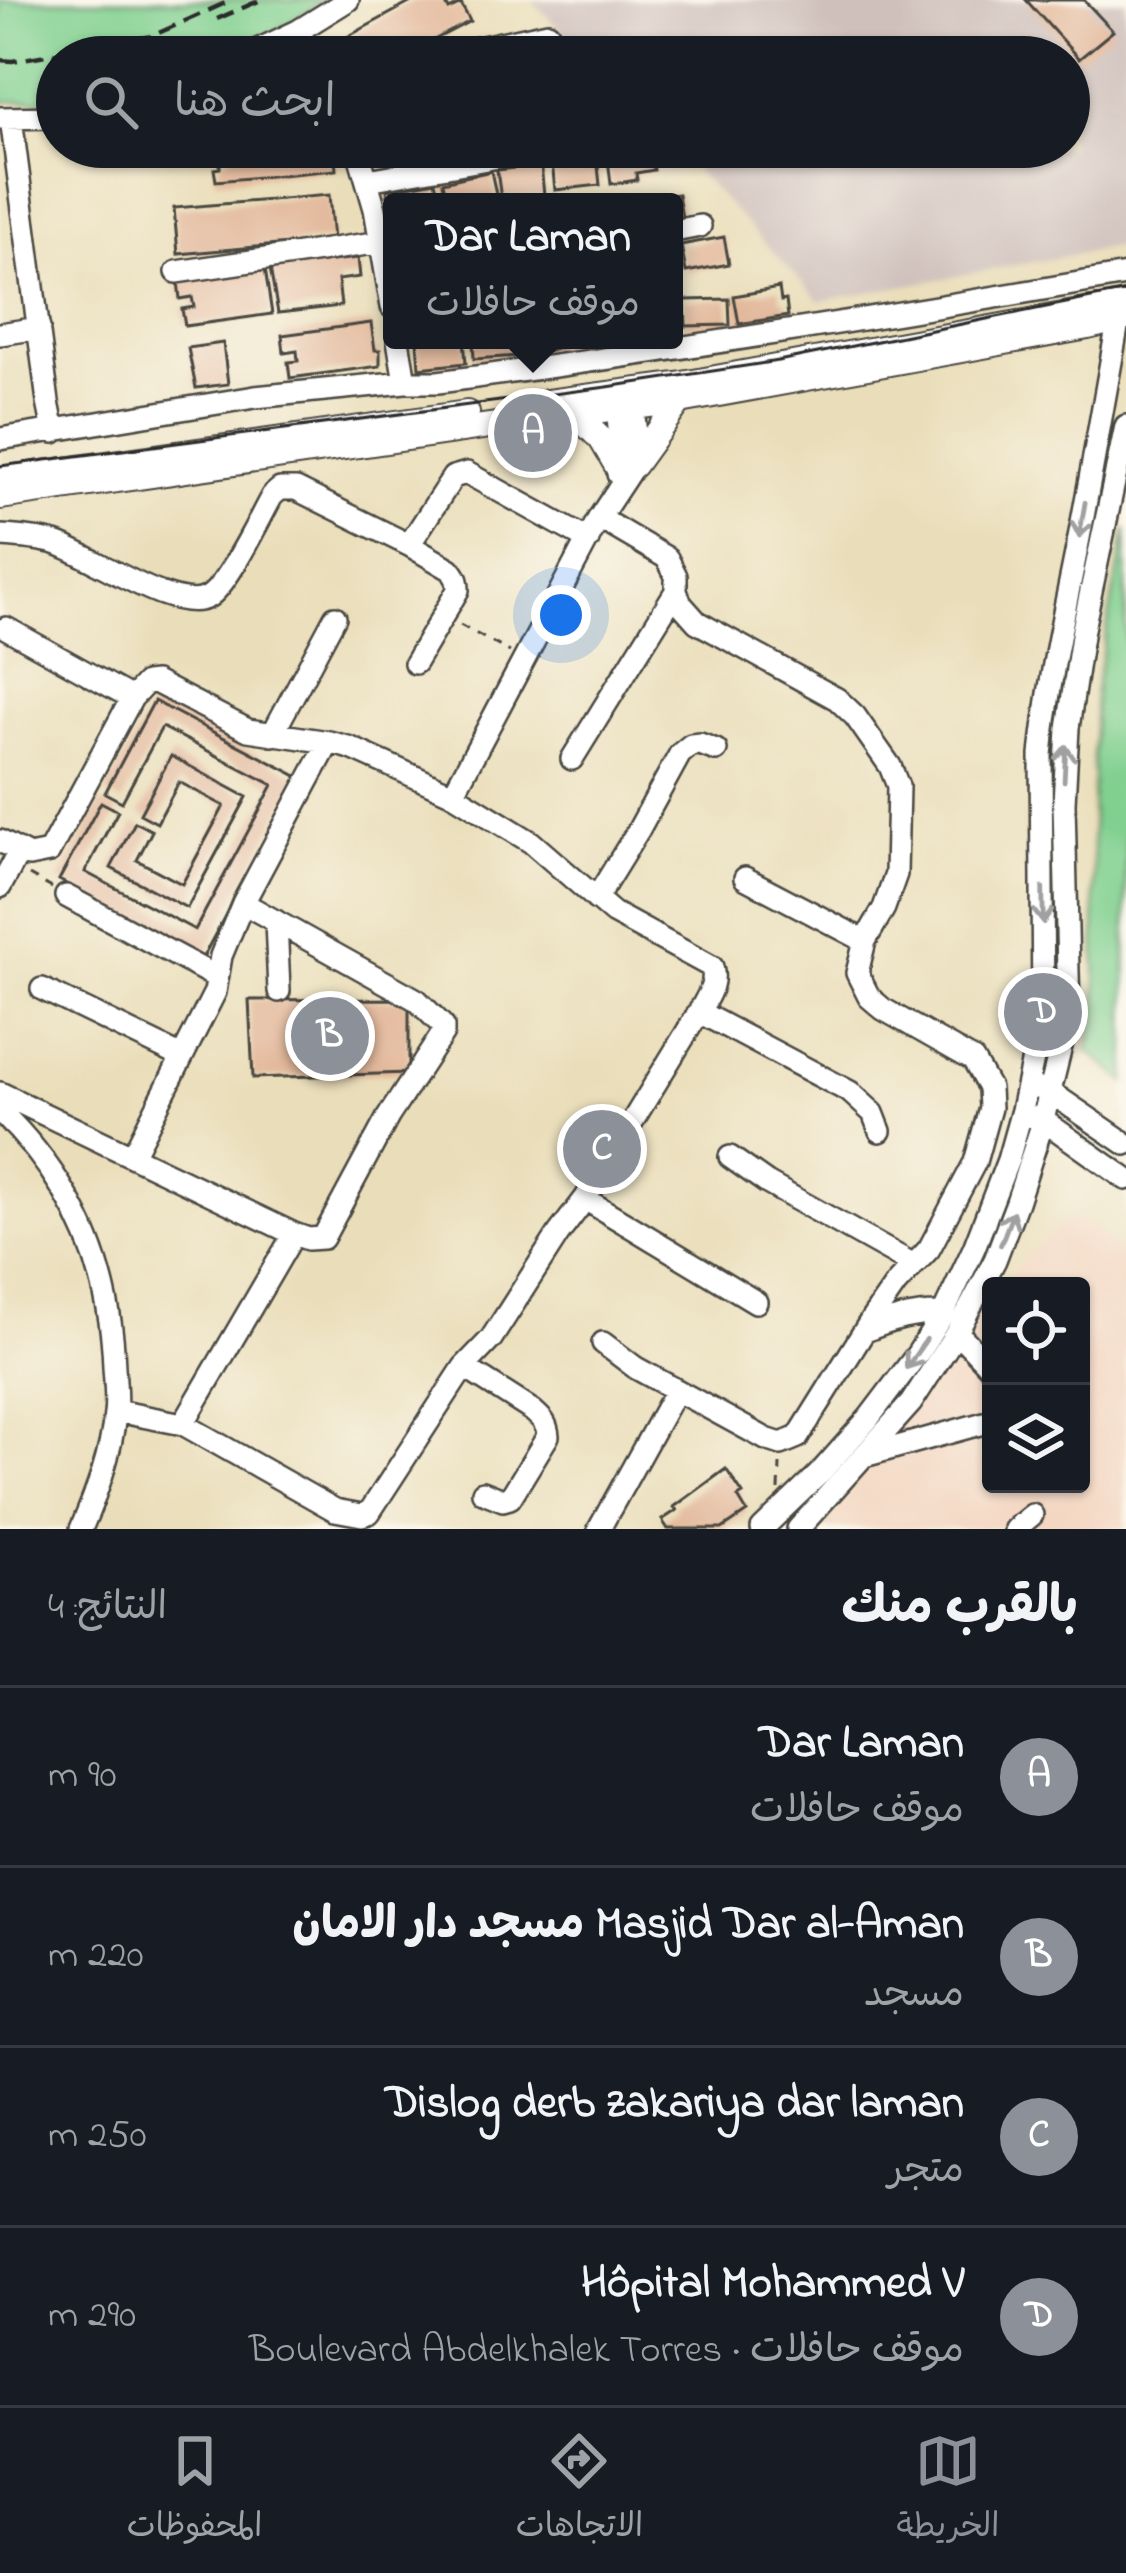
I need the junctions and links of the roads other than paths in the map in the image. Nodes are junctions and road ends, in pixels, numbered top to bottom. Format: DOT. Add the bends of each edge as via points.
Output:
graph roads {
  1 [pos="348,0"];
  2 [pos="298,31"];
  3 [pos="548,34"];
  4 [pos="287,36"];
  5 [pos="301,36"];
  6 [pos="537,36"];
  7 [pos="36,117"];
  8 [pos="6,118"];
  9 [pos="364,168"];
  10 [pos="436,168"];
  11 [pos="368,180"];
  12 [pos="700,226"];
  13 [pos="683,229"];
  14 [pos="381,242"];
  15 [pos="383,252"];
  16 [pos="177,272"];
  17 [pos="1122,297"];
  18 [pos="39,328"];
  19 [pos="0,334"];
  20 [pos="683,348"];
  21 [pos="400,349"];
  22 [pos="673,349"];
  23 [pos="405,382"];
  24 [pos="624,401"];
  25 [pos="680,401"];
  26 [pos="577,416"];
  27 [pos="1126,426"];
  28 [pos="54,432"];
  29 [pos="0,439"];
  30 [pos="623,473"];
  31 [pos="0,479"];
  32 [pos="0,497"];
  33 [pos="599,518"];
  34 [pos="0,536"];
  35 [pos="589,540"];
  36 [pos="409,545"];
  37 [pos="676,591"];
  38 [pos="335,617"];
  39 [pos="6,628"];
  40 [pos="415,663"];
  41 [pos="132,698"];
  42 [pos="272,735"];
  43 [pos="329,742"];
  44 [pos="716,750"];
  45 [pos="572,759"];
  46 [pos="453,794"];
  47 [pos="10,853"];
  48 [pos="745,878"];
  49 [pos="0,887"];
  50 [pos="66,896"];
  51 [pos="596,899"];
  52 [pos="243,904"];
  53 [pos="276,922"];
  54 [pos="865,941"];
  55 [pos="216,977"];
  56 [pos="42,989"];
  57 [pos="279,992"];
  58 [pos="699,1012"];
  59 [pos="182,1058"];
  60 [pos="1039,1088"];
  61 [pos="0,1093"];
  62 [pos="0,1111"];
  63 [pos="1021,1114"];
  64 [pos="1043,1120"];
  65 [pos="880,1131"];
  66 [pos="1126,1144"];
  67 [pos="132,1156"];
  68 [pos="730,1157"];
  69 [pos="1126,1179"];
  70 [pos="585,1199"];
  71 [pos="294,1234"];
  72 [pos="914,1265"];
  73 [pos="756,1302"];
  74 [pos="950,1323"];
  75 [pos="865,1331"];
  76 [pos="603,1343"];
  77 [pos="982,1358"];
  78 [pos="464,1366"];
  79 [pos="676,1390"];
  80 [pos="116,1411"];
  81 [pos="982,1423"];
  82 [pos="183,1424"];
  83 [pos="867,1455"];
  84 [pos="483,1492"];
  85 [pos="331,1520"];
  86 [pos="770,1521"];
  87 [pos="81,1529"];
  88 [pos="599,1529"];
  89 [pos="799,1529"];
  1 -- 2 [label="street"];
  2 -- 4 [label="street"];
  2 -- 5 [label="street"];
  3 -- 6 [label="street"];
  7 -- 8 [label="street"];
  8 -- 18 [label="street"];
  9 -- 11 [label="street"];
  10 -- 11 [label="street"];
  11 -- 14 [label="street"];
  12 -- 13 [label="street"];
  14 -- 15 [label="street"];
  14 -- 16 [label="street"];
  17 -- 20 [label="street"];
  17 -- 24 [label="main road"];
  17 -- 25 [label="main road"];
  17 -- 60 [label="street, one-way" via="1045,713"];
  18 -- 19 [label="street"];
  18 -- 28 [label="street"];
  21 -- 23 [label="street"];
  22 -- 23 [label="street"];
  23 -- 28 [label="street"];
  24 -- 25 [label="main road"];
  24 -- 26 [label="main road"];
  24 -- 30 [label="street"];
  24 -- 31 [label="main road"];
  25 -- 30 [label="main road"];
  26 -- 30 [label="main road"];
  26 -- 32 [label="main road"];
  60 -- 27 [label="street, one-way" via="1069,1014 1067,728"];
  28 -- 29 [label="street"];
  30 -- 33 [label="street"];
  33 -- 35 [label="street"];
  33 -- 37 [label="street" via="667,558"];
  34 -- 36 [label="street" via="75,551 188,602 222,583 280,489 296,489"];
  35 -- 36 [label="street" via="467,473 453,477"];
  35 -- 46 [label="street"];
  36 -- 40 [label="street" via="458,581"];
  37 -- 45 [label="street"];
  37 -- 54 [label="street" via="697,622 836,699 895,776 896,874"];
  38 -- 42 [label="street"];
  39 -- 41 [label="street"];
  41 -- 42 [label="street" via="155,682"];
  41 -- 47 [label="street" via="49,852"];
  42 -- 43 [label="street"];
  43 -- 46 [label="street"];
  43 -- 52 [label="street"];
  44 -- 51 [label="street" via="700,744 680,754"];
  46 -- 51 [label="street" via="531,842"];
  47 -- 49 [label="street"];
  48 -- 54 [label="street"];
  50 -- 55 [label="street"];
  51 -- 58 [label="street" via="712,968"];
  52 -- 53 [label="street"];
  52 -- 55 [label="street"];
  53 -- 57 [label="street"];
  53 -- 71 [label="street" via="417,1000 443,1026 323,1238"];
  54 -- 72 [label="street" via="856,974 869,997 973,1060 991,1097 975,1162"];
  55 -- 59 [label="street"];
  56 -- 59 [label="street"];
  58 -- 65 [label="street" via="850,1092"];
  58 -- 70 [label="street"];
  59 -- 67 [label="street"];
  60 -- 63 [label="street"];
  60 -- 64 [label="street"];
  60 -- 66 [label="street"];
  61 -- 67 [label="street"];
  62 -- 80 [label="street" via="71,1202 94,1250 114,1348"];
  63 -- 64 [label="street"];
  63 -- 74 [label="street"];
  64 -- 69 [label="street"];
  74 -- 64 [label="street, one-way" via="994,1260"];
  67 -- 71 [label="street"];
  68 -- 72 [label="street"];
  70 -- 73 [label="street"];
  70 -- 78 [label="street" via="491,1339"];
  71 -- 82 [label="street"];
  72 -- 75 [label="street"];
  74 -- 75 [label="street" via="913,1315"];
  74 -- 77 [label="street"];
  74 -- 83 [label="street" via="911,1403"];
  74 -- 86 [label="street, one-way"];
  75 -- 79 [label="street" via="798,1437 781,1444"];
  76 -- 79 [label="street"];
  78 -- 84 [label="street" via="548,1427 510,1498"];
  78 -- 85 [label="street" via="369,1513"];
  79 -- 88 [label="street"];
  80 -- 82 [label="street"];
  80 -- 87 [label="street"];
  81 -- 83 [label="street"];
  82 -- 85 [label="street"];
  83 -- 89 [label="street"];
}
